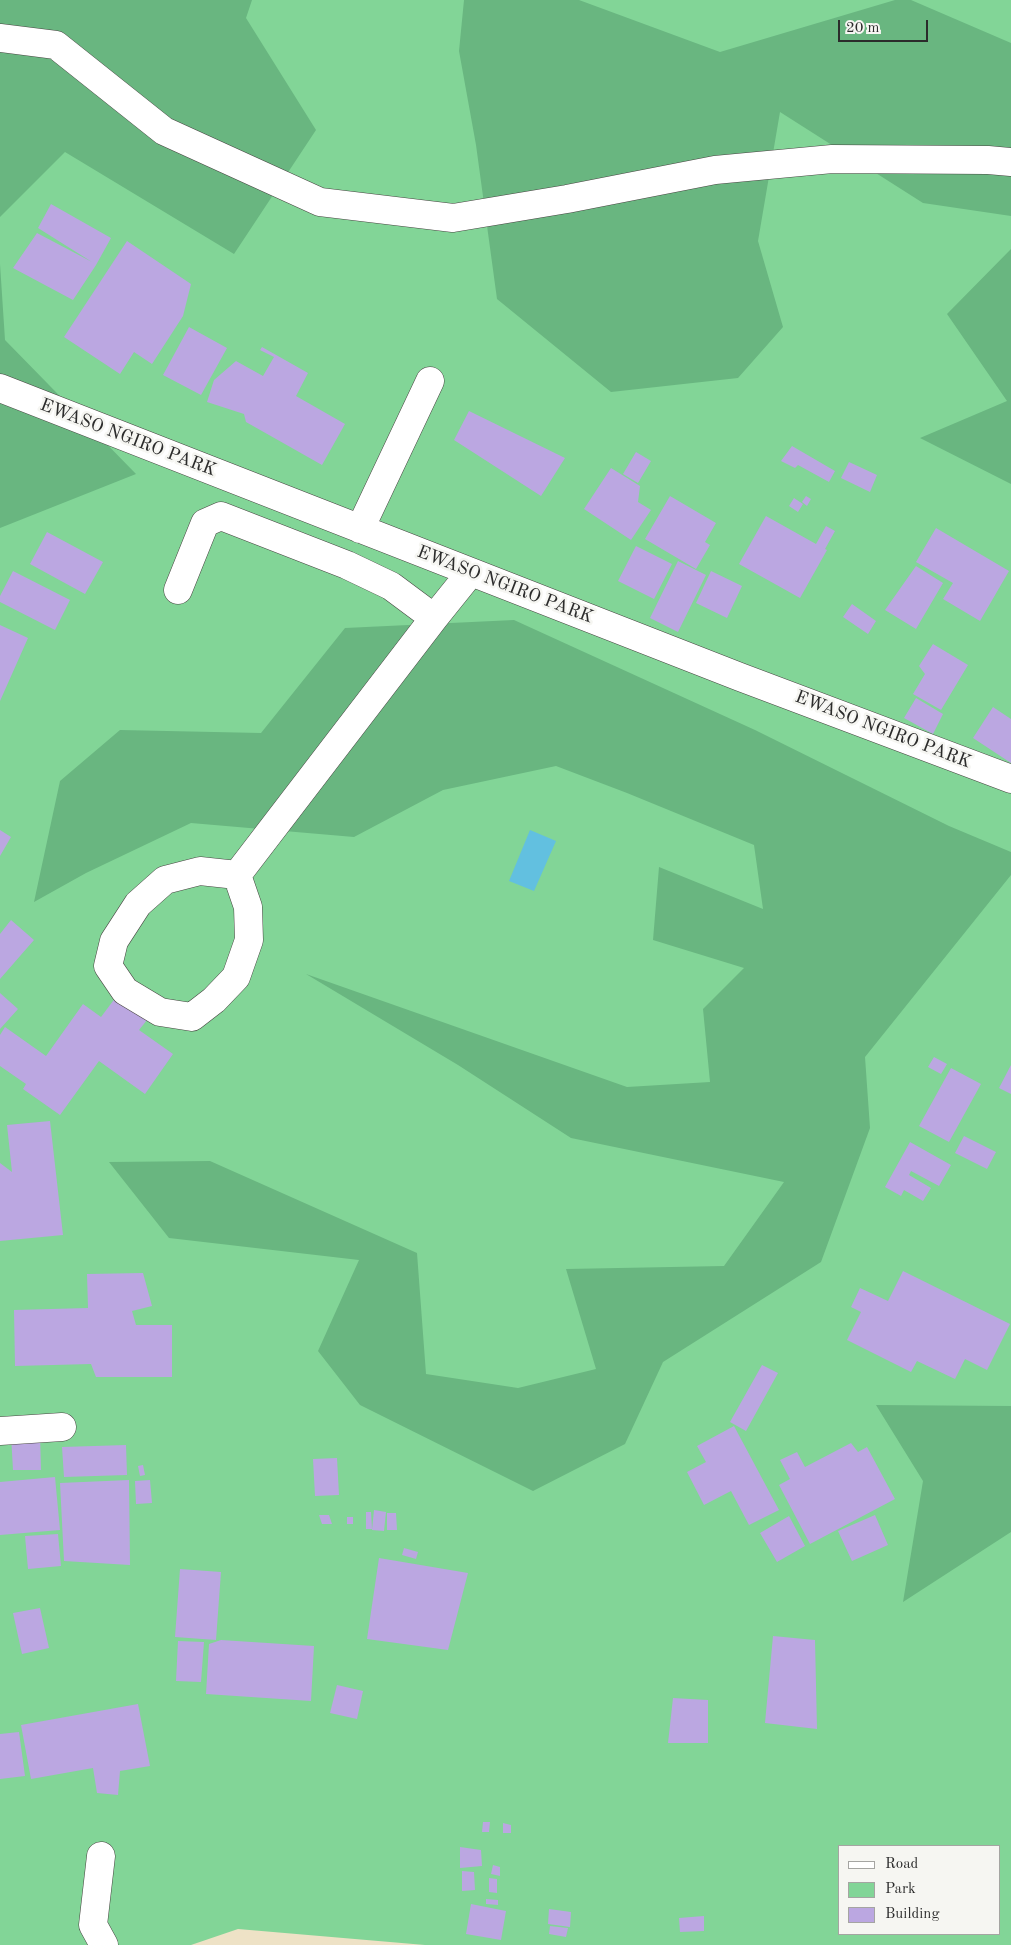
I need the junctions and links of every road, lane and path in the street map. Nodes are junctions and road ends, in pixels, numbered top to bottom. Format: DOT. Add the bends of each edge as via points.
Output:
graph roads {
  1 [pos="0,38"];
  2 [pos="1011,162"];
  3 [pos="430,381"];
  4 [pos="0,388"];
  5 [pos="360,529"];
  6 [pos="472,572"];
  7 [pos="178,590"];
  8 [pos="434,618"];
  9 [pos="1011,779"];
  10 [pos="237,875"];
  11 [pos="62,1427"];
  12 [pos="0,1431"];
  13 [pos="101,1856"];
  14 [pos="104,1945"];
  1 -- 2 [label="street" via="56,46 164,131 320,202 454,218 715,170 832,158"];
  3 -- 5 [label="street"];
  4 -- 5 [label="street, EWASO NGIRO PARK"];
  5 -- 6 [label="street, EWASO NGIRO PARK"];
  6 -- 8 [label="street"];
  6 -- 9 [label="street, EWASO NGIRO PARK"];
  7 -- 8 [label="street" via="205,523 221,516 347,565 391,586"];
  8 -- 10 [label="street"];
  10 -- 10 [label="street" via="248,907 250,940 236,976 214,1000 192,1017 160,1012 124,991 108,966 114,941 138,904 164,880 200,871"];
  11 -- 12 [label="street"];
  13 -- 14 [label="street" via="93,1925"];
}
